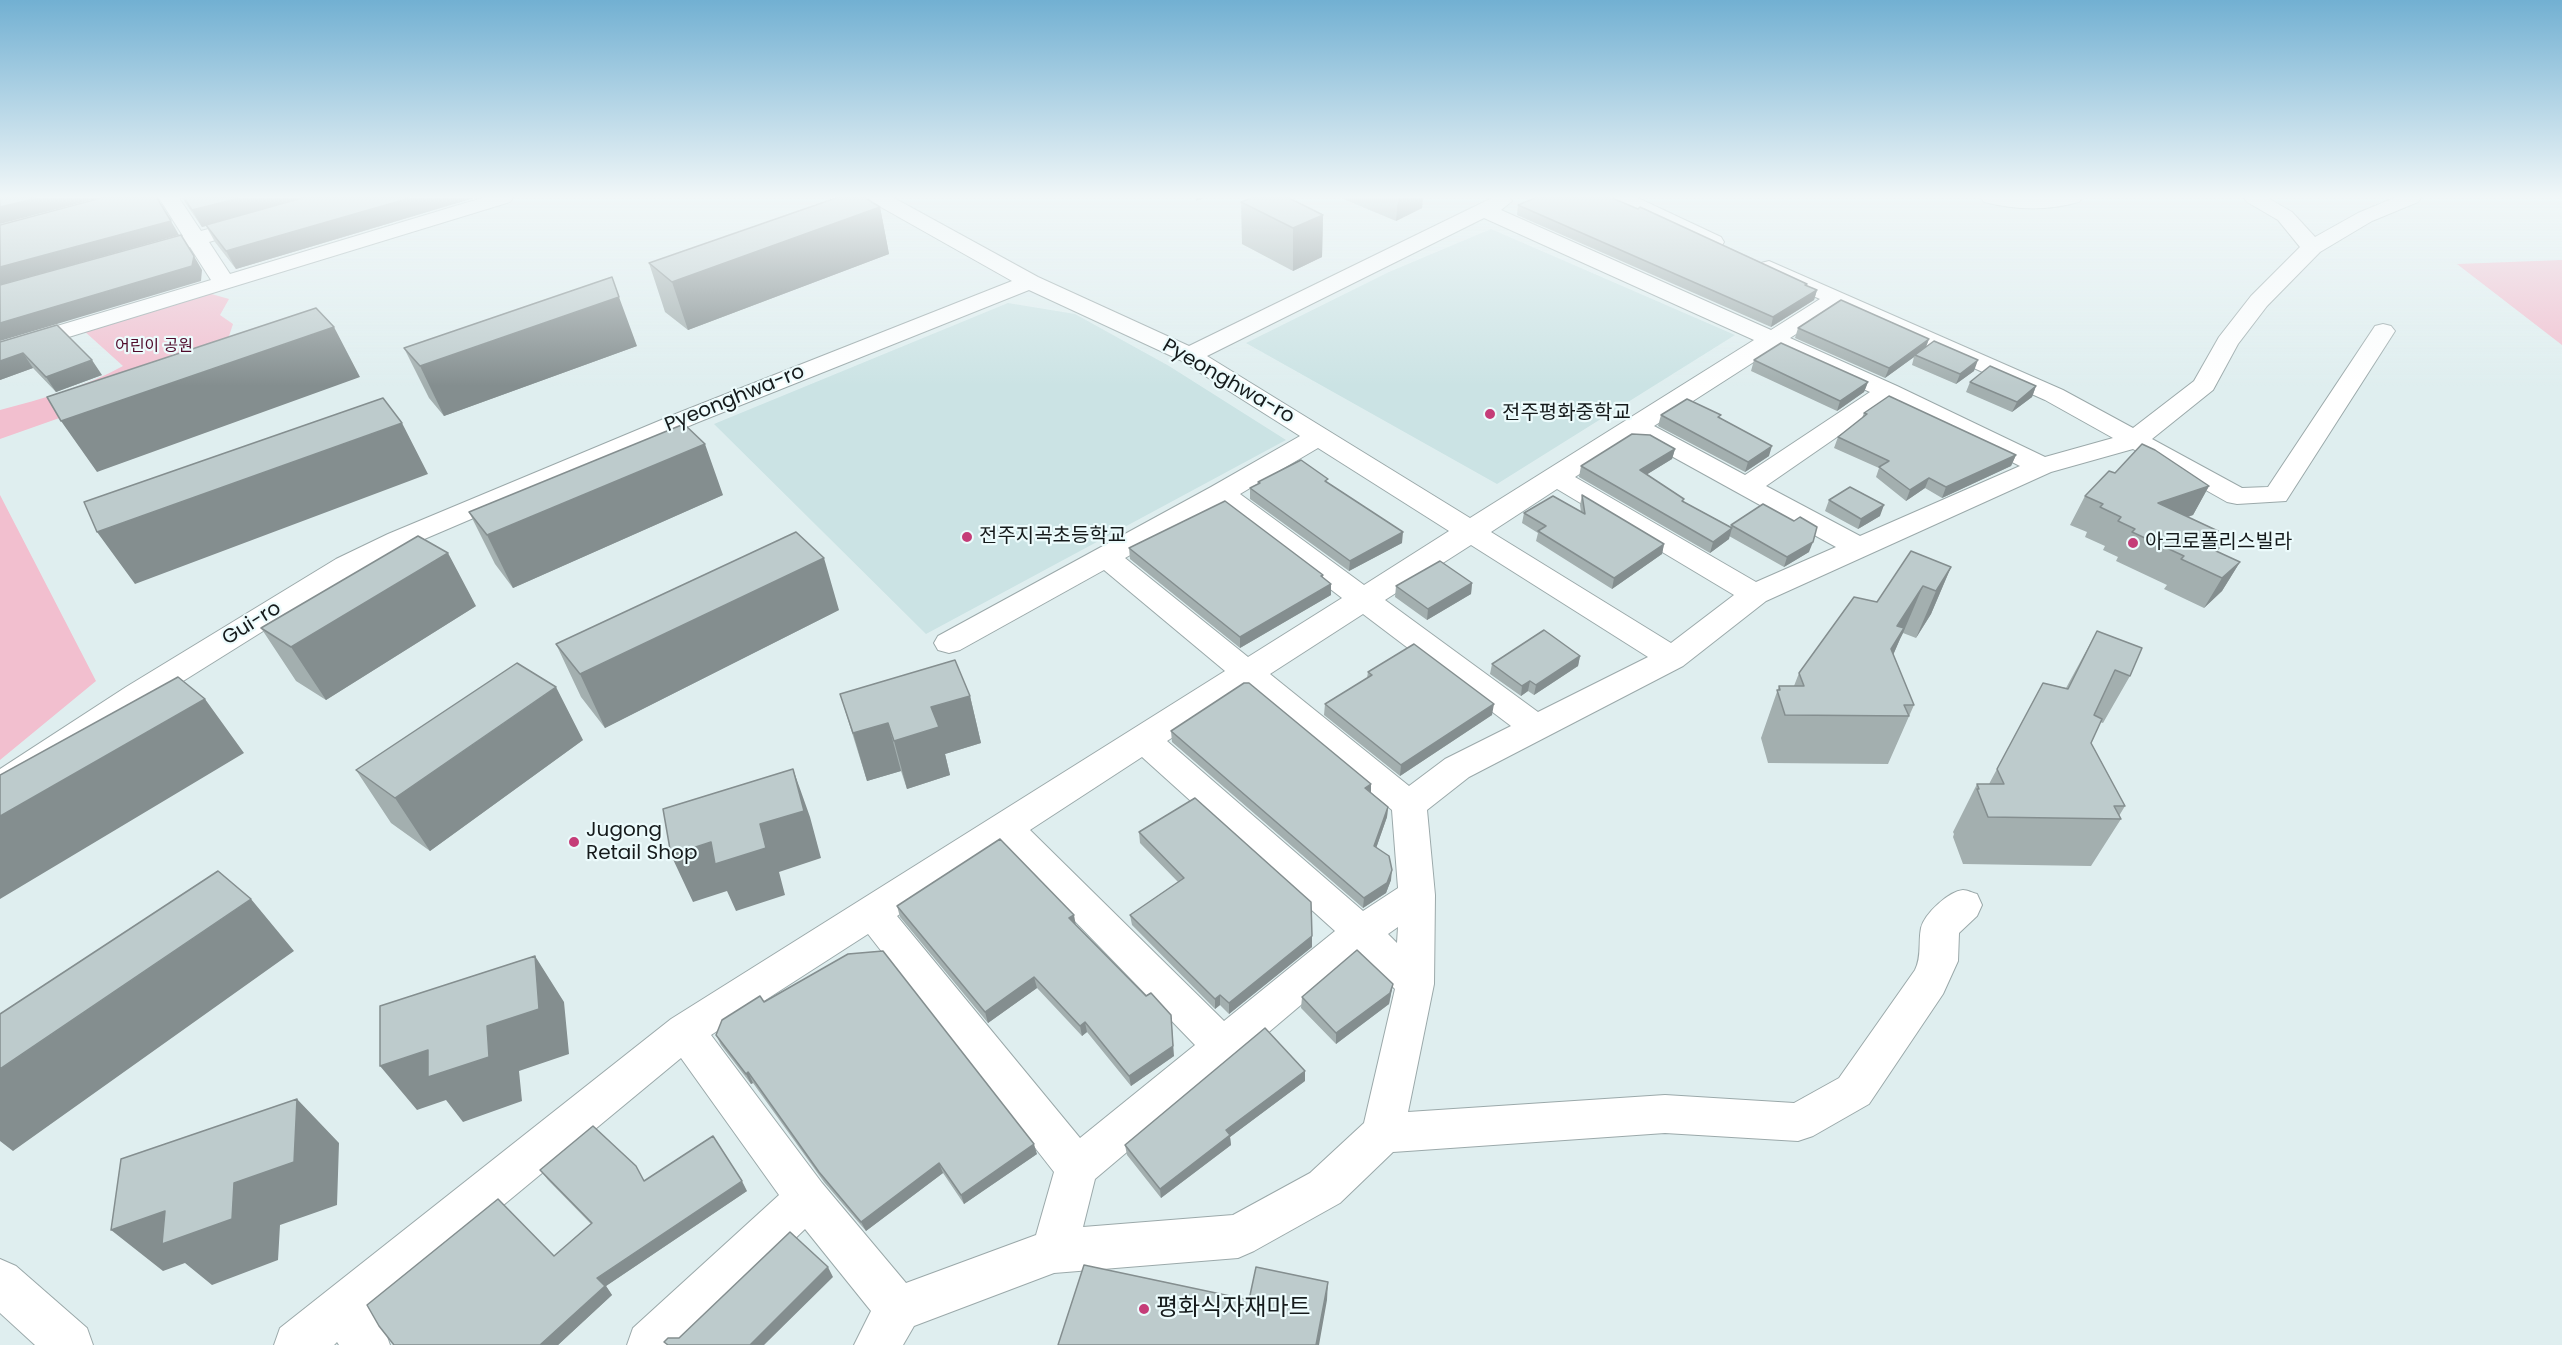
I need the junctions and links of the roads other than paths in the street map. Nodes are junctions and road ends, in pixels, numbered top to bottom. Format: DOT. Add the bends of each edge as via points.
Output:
graph roads {
  1 [pos="210,261"];
  2 [pos="292,261"];
  3 [pos="992,261"];
  4 [pos="1381,261"];
  5 [pos="1598,261"];
  6 [pos="1753,261"];
  7 [pos="2299,261"];
  8 [pos="1030,282"];
  9 [pos="225,284"];
  10 [pos="1837,298"];
  11 [pos="2383,331"];
  12 [pos="1773,339"];
  13 [pos="0,351"];
  14 [pos="1189,355"];
  15 [pos="1888,391"];
  16 [pos="1635,426"];
  17 [pos="1319,436"];
  18 [pos="2133,441"];
  19 [pos="2042,466"];
  20 [pos="1556,477"];
  21 [pos="1746,486"];
  22 [pos="519,490"];
  23 [pos="1221,494"];
  24 [pos="1470,532"];
  25 [pos="1858,548"];
  26 [pos="1106,557"];
  27 [pos="1755,594"];
  28 [pos="1365,598"];
  29 [pos="949,644"];
  30 [pos="1672,658"];
  31 [pos="1247,673"];
  32 [pos="1535,727"];
  33 [pos="1143,740"];
  34 [pos="0,786"];
  35 [pos="1409,805"];
  36 [pos="1005,827"];
  37 [pos="1416,895"];
  38 [pos="1964,905"];
  39 [pos="872,912"];
  40 [pos="1361,932"];
  41 [pos="1415,984"];
  42 [pos="684,1031"];
  43 [pos="1223,1046"];
  44 [pos="1383,1133"];
  45 [pos="1077,1167"];
  46 [pos="807,1198"];
  47 [pos="1054,1251"];
  48 [pos="0,1282"];
  49 [pos="342,1308"];
  50 [pos="898,1309"];
  51 [pos="70,1345"];
  52 [pos="297,1345"];
  53 [pos="367,1345"];
  54 [pos="650,1345"];
  55 [pos="877,1345"];
  1 -- 9 [label="street"];
  2 -- 9 [label="street"];
  3 -- 8 [label="street"];
  4 -- 14 [label="street"];
  5 -- 12 [label="street"];
  6 -- 10 [label="street"];
  7 -- 18 [label="street" via="2227,342 2204,385"];
  8 -- 14 [label="street, Pyeonghwa-ro"];
  8 -- 22 [label="street, Pyeonghwa-ro" via="729,400"];
  9 -- 13 [label="street"];
  10 -- 12 [label="street"];
  10 -- 18 [label="street" via="2054,395"];
  11 -- 18 [label="street" via="2276,495 2237,496"];
  12 -- 15 [label="street"];
  12 -- 16 [label="street"];
  14 -- 17 [label="street, Pyeonghwa-ro"];
  15 -- 19 [label="street"];
  15 -- 21 [label="street"];
  16 -- 20 [label="street"];
  16 -- 21 [label="street"];
  17 -- 23 [label="street"];
  17 -- 24 [label="street, Pyeonghwa-ro"];
  18 -- 19 [label="street"];
  19 -- 25 [label="street"];
  20 -- 24 [label="street"];
  20 -- 27 [label="street"];
  21 -- 25 [label="street"];
  22 -- 34 [label="street, Gui-ro" via="345,566 137,695"];
  23 -- 26 [label="street"];
  23 -- 28 [label="street"];
  24 -- 28 [label="street"];
  24 -- 30 [label="street, Pyeonghwa-ro"];
  25 -- 27 [label="street"];
  26 -- 29 [label="street"];
  26 -- 31 [label="street"];
  27 -- 30 [label="street"];
  28 -- 31 [label="street"];
  28 -- 32 [label="street"];
  30 -- 32 [label="street"];
  31 -- 33 [label="street"];
  31 -- 35 [label="street"];
  32 -- 35 [label="street" via="1457,768"];
  33 -- 36 [label="street"];
  33 -- 40 [label="street"];
  35 -- 37 [label="street"];
  36 -- 39 [label="street"];
  36 -- 43 [label="street"];
  37 -- 40 [label="street"];
  37 -- 41 [label="street"];
  38 -- 44 [label="street" via="1940,927 1939,961 1929,982 1854,1091 1798,1122 1665,1114"];
  39 -- 42 [label="street"];
  39 -- 45 [label="street"];
  40 -- 41 [label="street"];
  40 -- 43 [label="street"];
  41 -- 44 [label="street"];
  42 -- 46 [label="street"];
  42 -- 49 [label="street"];
  43 -- 45 [label="street"];
  44 -- 47 [label="street" via="1325,1188 1238,1236"];
  45 -- 47 [label="street"];
  46 -- 50 [label="street"];
  46 -- 54 [label="street"];
  47 -- 50 [label="street"];
  48 -- 51 [label="street"];
  49 -- 52 [label="street"];
  49 -- 53 [label="street"];
  50 -- 55 [label="street"];
}
